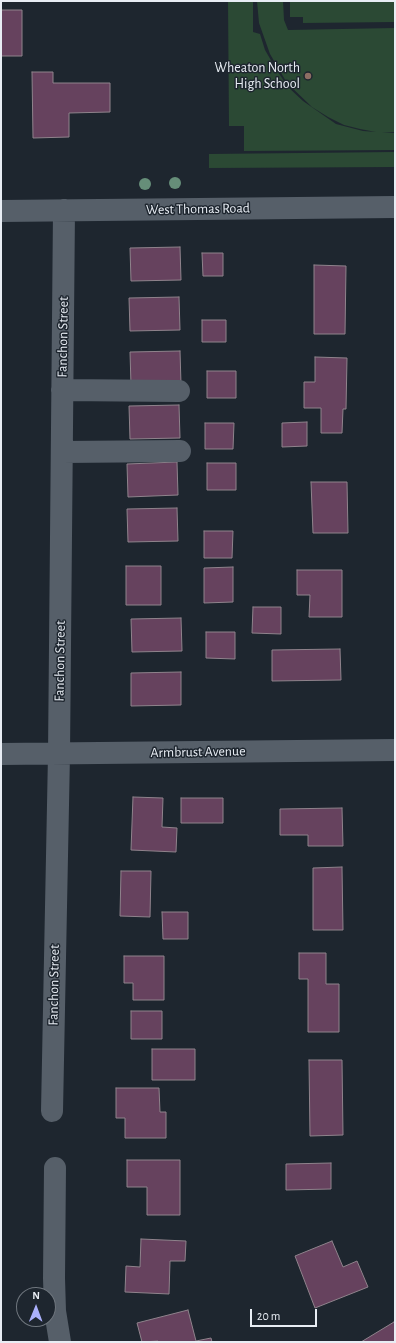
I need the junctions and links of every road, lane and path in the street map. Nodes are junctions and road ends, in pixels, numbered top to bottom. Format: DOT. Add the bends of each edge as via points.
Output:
graph roads {
  1 [pos="395,207"];
  2 [pos="64,210"];
  3 [pos="1,211"];
  4 [pos="62,390"];
  5 [pos="179,391"];
  6 [pos="180,451"];
  7 [pos="62,452"];
  8 [pos="395,750"];
  9 [pos="1,754"];
  10 [pos="59,754"];
  11 [pos="52,1111"];
  12 [pos="55,1168"];
  13 [pos="60,1342"];
  1 -- 2 [label="street, West Thomas Road"];
  2 -- 3 [label="street, West Thomas Road"];
  2 -- 4 [label="street, Fanchon Street"];
  4 -- 5 [label="street"];
  4 -- 7 [label="street, Fanchon Street"];
  6 -- 7 [label="street"];
  7 -- 10 [label="street, Fanchon Street"];
  8 -- 10 [label="street, Armbrust Avenue"];
  9 -- 10 [label="street, Armbrust Avenue"];
  10 -- 11 [label="street, Fanchon Street"];
  12 -- 13 [label="street" via="54,1278 55,1311"];
}
